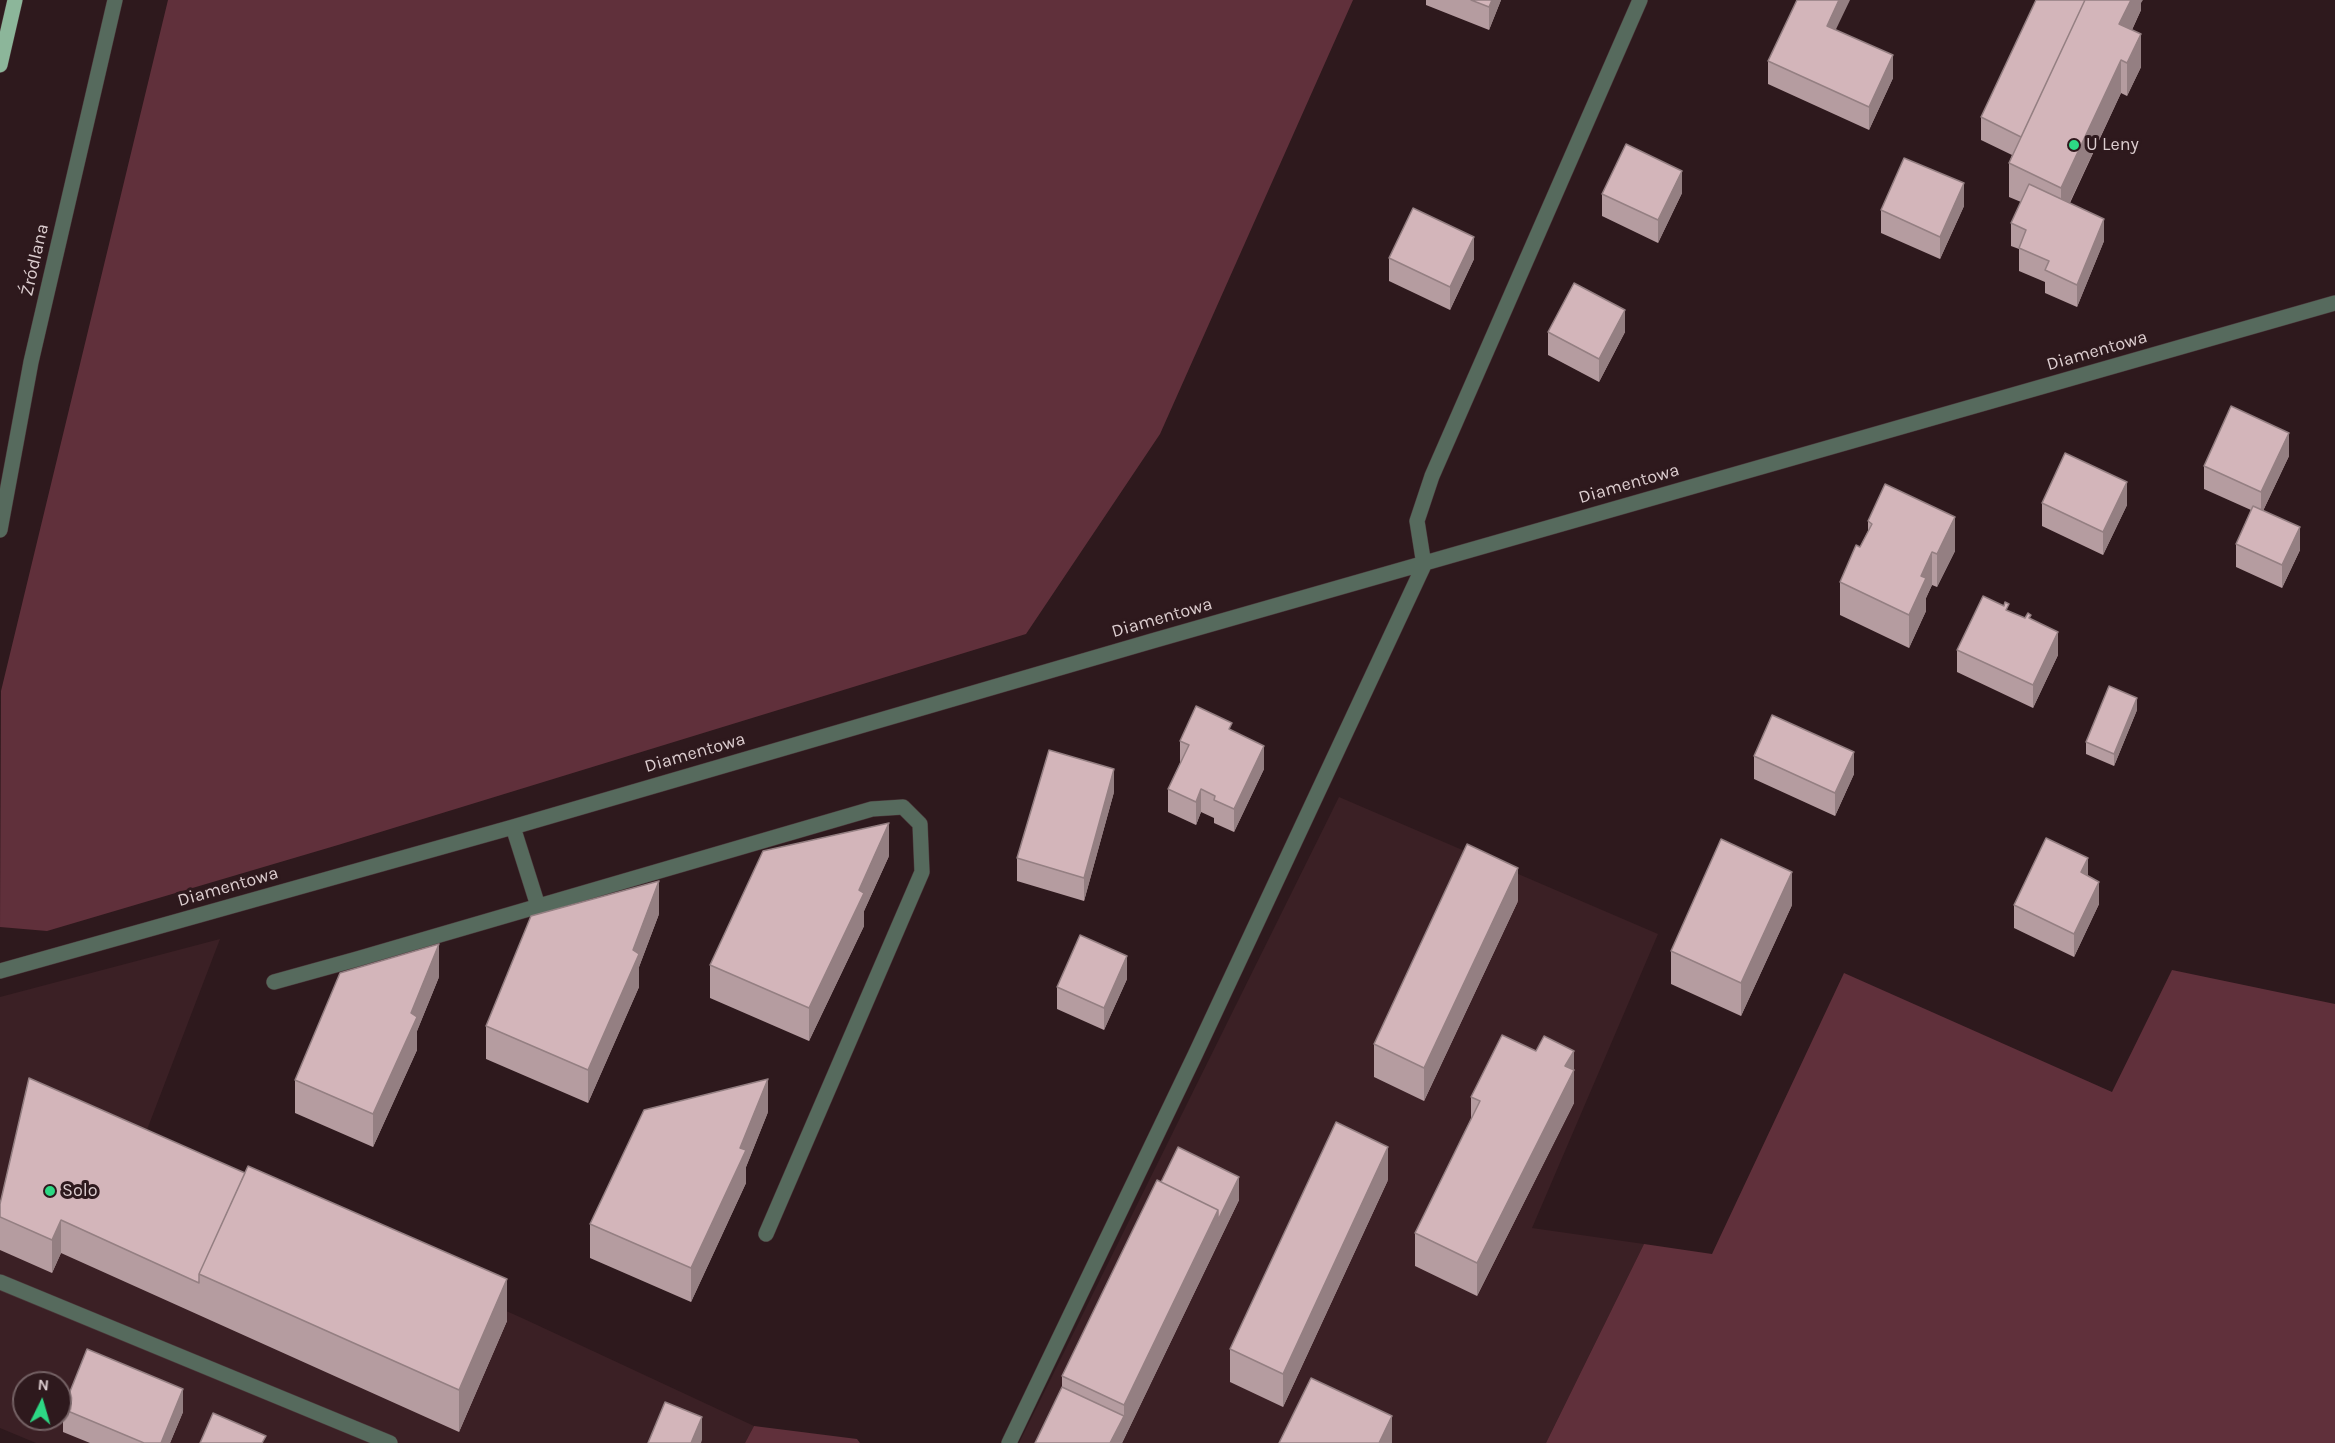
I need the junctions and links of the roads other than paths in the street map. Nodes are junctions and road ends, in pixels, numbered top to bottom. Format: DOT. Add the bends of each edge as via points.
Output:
graph roads {
  1 [pos="15,0"];
  2 [pos="115,0"];
  3 [pos="1640,0"];
  4 [pos="0,65"];
  5 [pos="2335,303"];
  6 [pos="0,530"];
  7 [pos="1424,565"];
  8 [pos="513,827"];
  9 [pos="538,906"];
  10 [pos="0,971"];
  11 [pos="274,982"];
  12 [pos="766,1234"];
  13 [pos="0,1282"];
  14 [pos="390,1443"];
  15 [pos="1009,1443"];
  1 -- 4 [label="main road"];
  2 -- 6 [label="street, Źródlana" via="31,362"];
  3 -- 7 [label="street" via="1432,476 1417,521"];
  5 -- 7 [label="street, Diamentowa"];
  7 -- 8 [label="street, Diamentowa"];
  7 -- 15 [label="street" via="1196,1055"];
  8 -- 9 [label="street"];
  8 -- 10 [label="street, Diamentowa"];
  9 -- 11 [label="street"];
  9 -- 12 [label="street" via="872,809 903,807 920,824 922,872"];
  13 -- 14 [label="street"];
}
